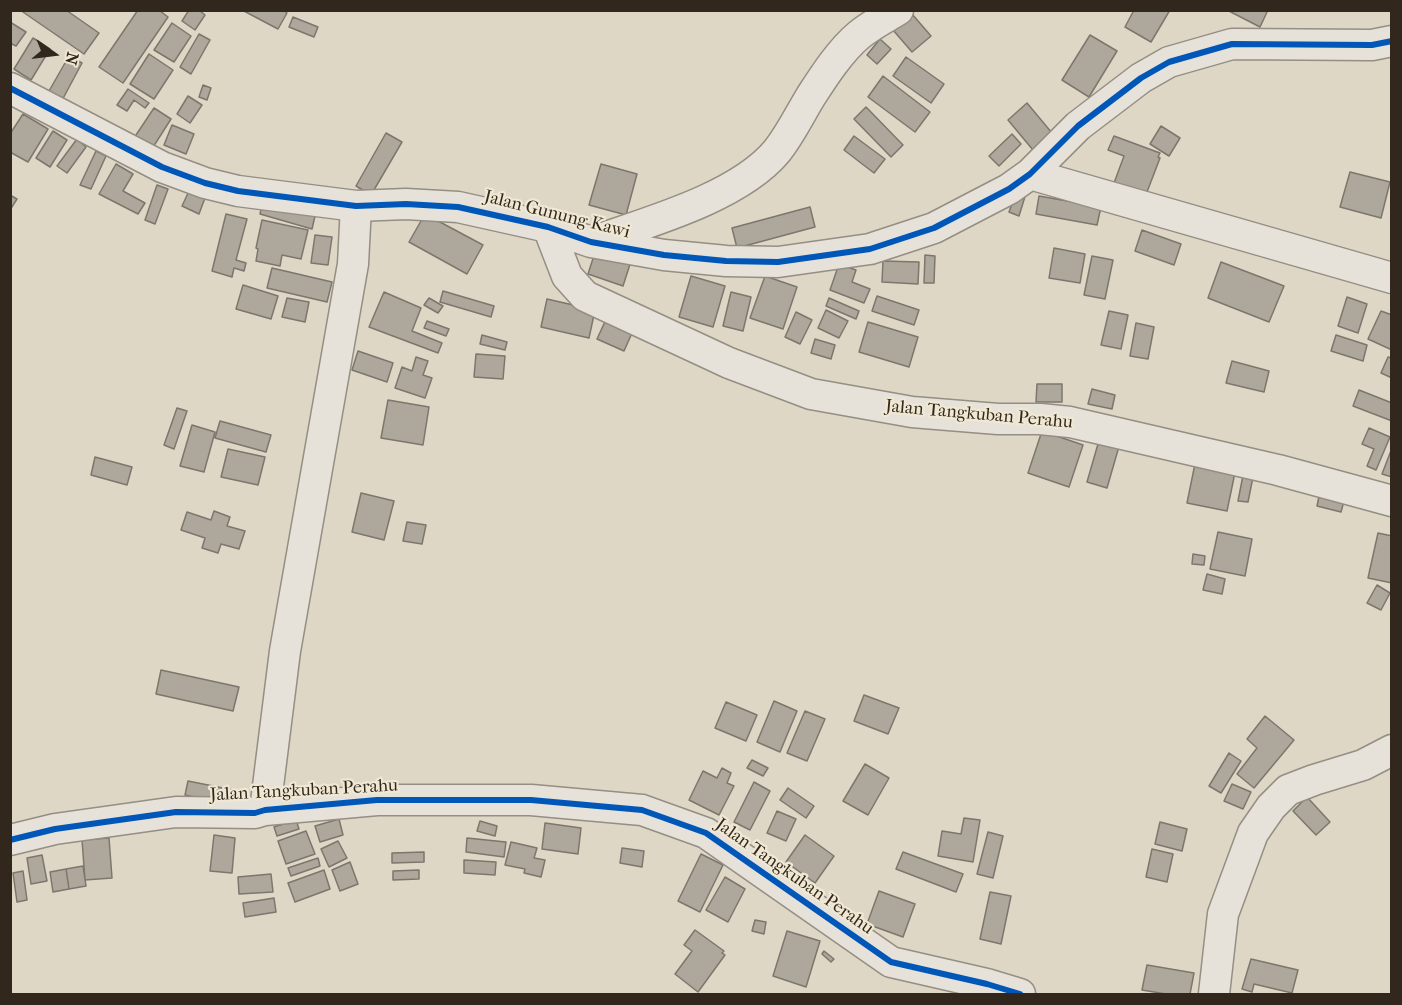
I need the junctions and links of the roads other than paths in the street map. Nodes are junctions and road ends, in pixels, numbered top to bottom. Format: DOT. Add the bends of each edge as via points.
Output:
graph roads {
  1 [pos="898,10"];
  2 [pos="1392,41"];
  3 [pos="10,88"];
  4 [pos="1030,174"];
  5 [pos="356,206"];
  6 [pos="548,227"];
  7 [pos="591,242"];
  8 [pos="1392,278"];
  9 [pos="1392,501"];
  10 [pos="1392,750"];
  11 [pos="265,810"];
  12 [pos="10,840"];
  13 [pos="1020,994"];
  14 [pos="1214,994"];
  1 -- 7 [label="street" via="863,32 847,48 778,150 760,169 673,214"];
  2 -- 4 [label="street, Jalan Gunung Kawi" via="1372,45 1232,44 1169,62 1141,78 1078,126"];
  3 -- 5 [label="street, Jalan Gunung Kawi" via="114,143 205,183"];
  4 -- 7 [label="street, Jalan Gunung Kawi" via="934,228 870,249 778,262 726,261 682,258"];
  4 -- 8 [label="street"];
  5 -- 6 [label="street, Jalan Gunung Kawi" via="458,207"];
  5 -- 11 [label="street" via="353,264 285,651"];
  6 -- 7 [label="street, Jalan Gunung Kawi"];
  6 -- 9 [label="street, Jalan Tangkuban Perahu" via="567,276 585,296 729,363 811,394 912,411 1070,422"];
  10 -- 14 [label="street" via="1363,765 1288,790 1271,807 1253,833 1223,914"];
  11 -- 12 [label="street, Jalan Tangkuban Perahu" via="176,812 55,829"];
  11 -- 13 [label="street, Jalan Tangkuban Perahu" via="377,800 531,800 642,810 706,833 891,962"];
}
